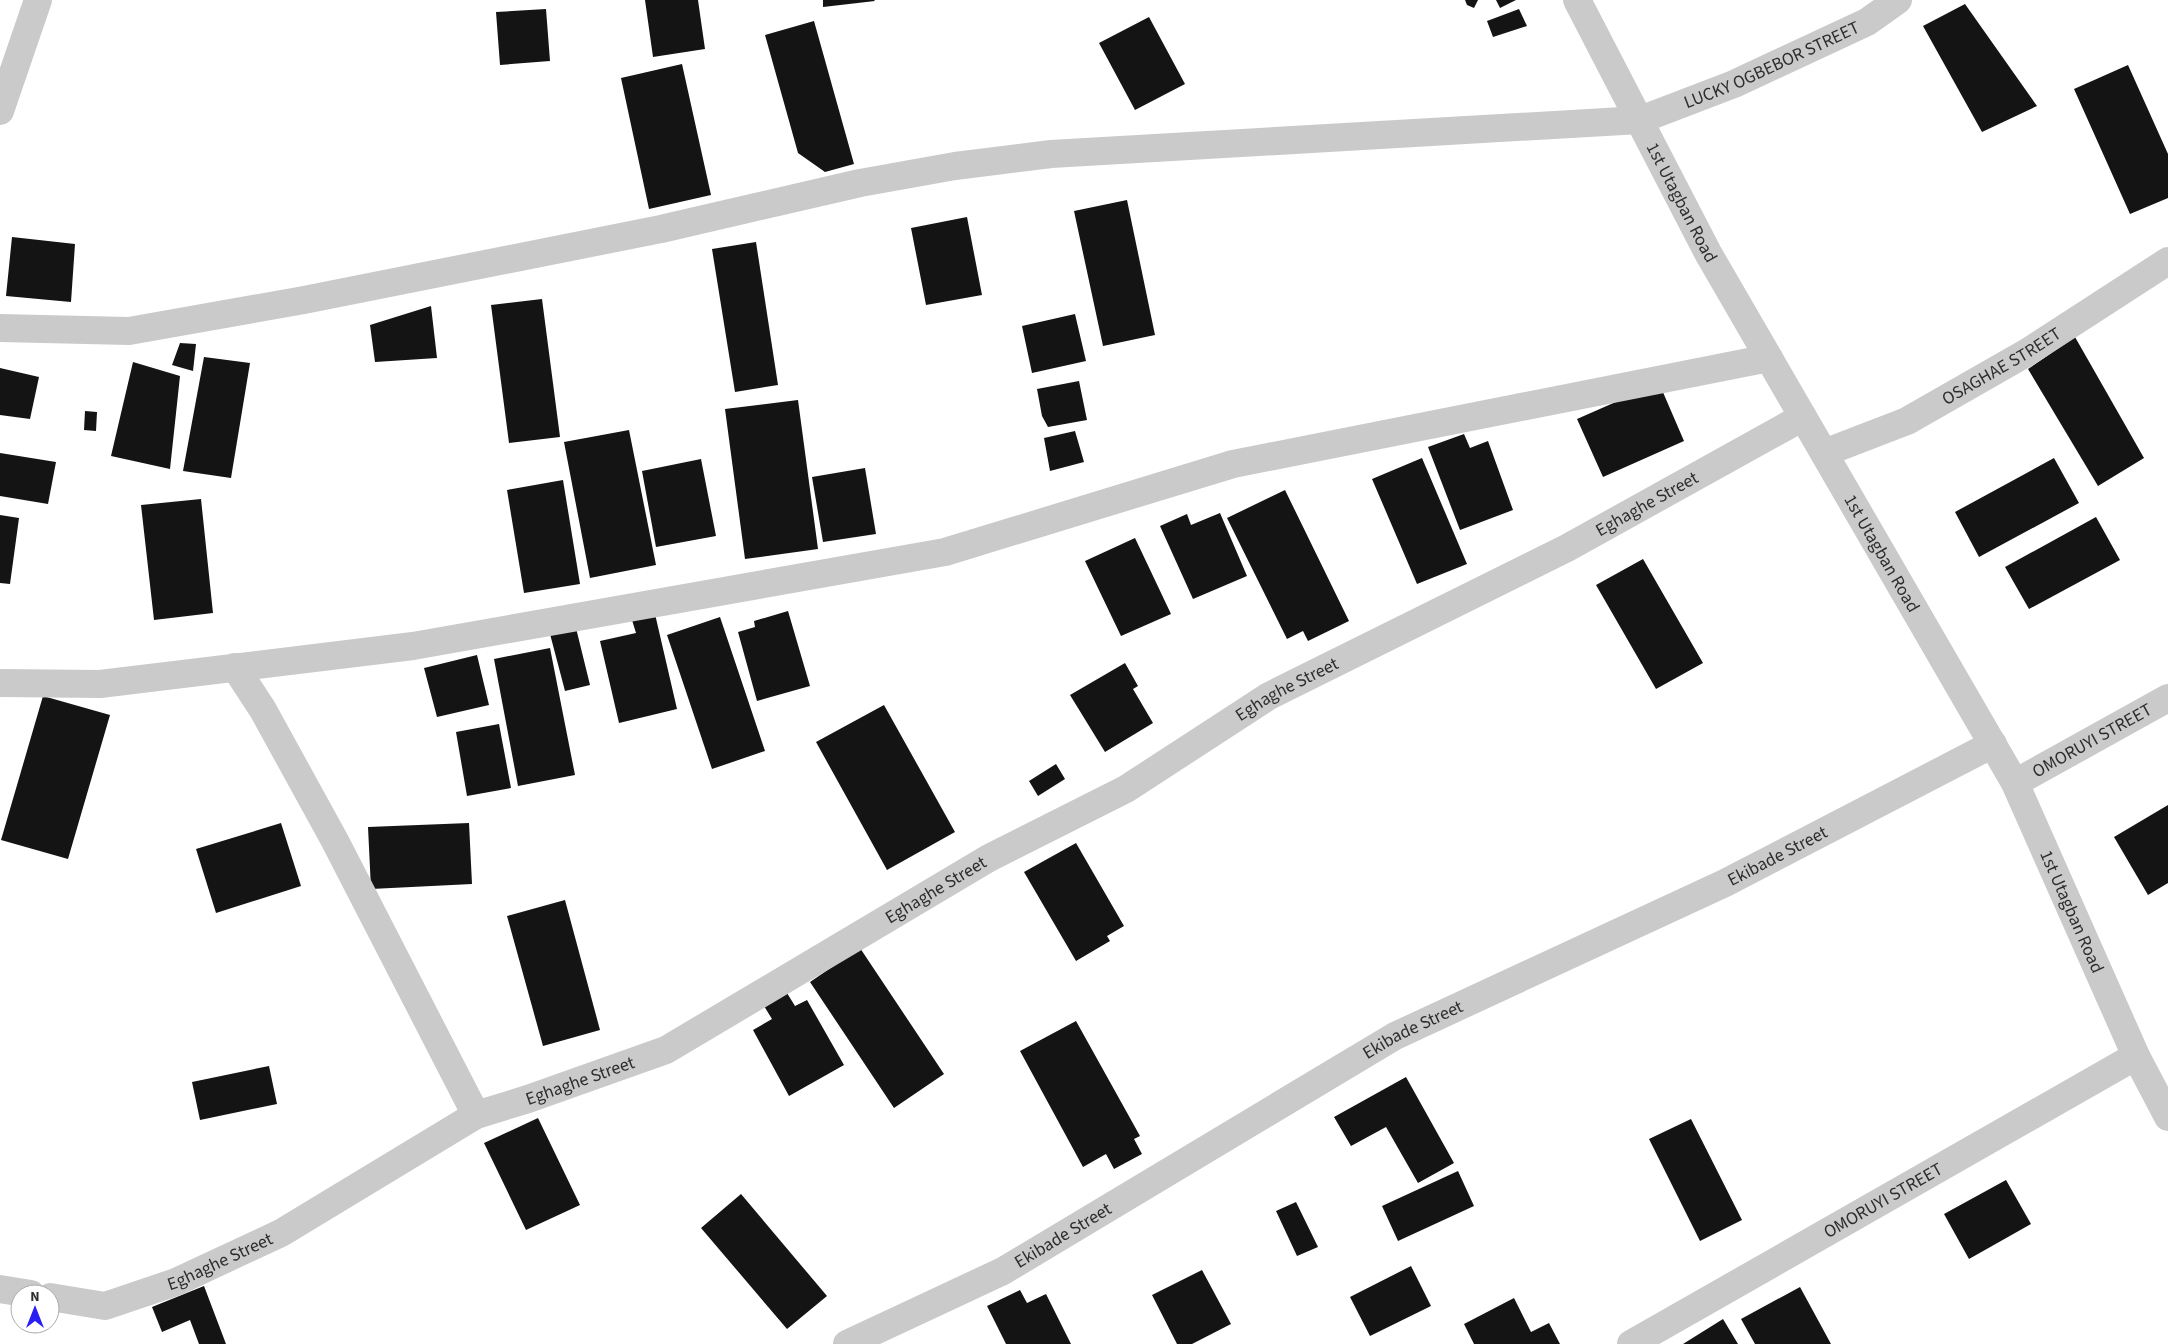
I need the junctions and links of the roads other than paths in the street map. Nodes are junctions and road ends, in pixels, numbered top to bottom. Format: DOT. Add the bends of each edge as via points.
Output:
graph roads {
  1 [pos="38,0"];
  2 [pos="1577,0"];
  3 [pos="1898,0"];
  4 [pos="0,111"];
  5 [pos="1640,120"];
  6 [pos="2168,262"];
  7 [pos="0,328"];
  8 [pos="1769,358"];
  9 [pos="1803,417"];
  10 [pos="1824,453"];
  11 [pos="235,667"];
  12 [pos="0,683"];
  13 [pos="2168,698"];
  14 [pos="1993,744"];
  15 [pos="2015,782"];
  16 [pos="2136,1056"];
  17 [pos="2165,1107"];
  18 [pos="476,1115"];
  19 [pos="60,1299"];
  20 [pos="847,1344"];
  21 [pos="1631,1344"];
  1 -- 4 [label="street"];
  2 -- 5 [label="street, 1st Utagban Road"];
  3 -- 5 [label="street, LUCKY OGBEBOR STREET" via="1867,22 1734,84"];
  5 -- 7 [label="street, LUCKY OGBEBOR STREET" via="1051,154 860,183 661,229 129,331"];
  5 -- 8 [label="street, 1st Utagban Road" via="1708,253"];
  6 -- 10 [label="street, OSAGHAE STREET" via="2026,353 1908,421"];
  8 -- 9 [label="street, 1st Utagban Road"];
  8 -- 11 [label="street" via="1233,464 946,552 413,646"];
  9 -- 10 [label="street, 1st Utagban Road"];
  9 -- 18 [label="street, Eghaghe Street" via="1567,548 1269,696 1126,790 989,858 666,1050"];
  10 -- 14 [label="street, 1st Utagban Road"];
  11 -- 12 [label="street" via="100,684"];
  11 -- 18 [label="street" via="263,710 335,841"];
  13 -- 15 [label="street, OMORUYI STREET"];
  14 -- 15 [label="street, 1st Utagban Road"];
  14 -- 20 [label="street, Ekibade Street" via="1725,883 1395,1036 1002,1271"];
  15 -- 16 [label="street, 1st Utagban Road"];
  16 -- 17 [label="street, 1st Utagban Road"];
  16 -- 21 [label="street, OMORUYI STREET"];
  18 -- 19 [label="street, Eghaghe Street" via="281,1233 176,1282 105,1306"];
}
